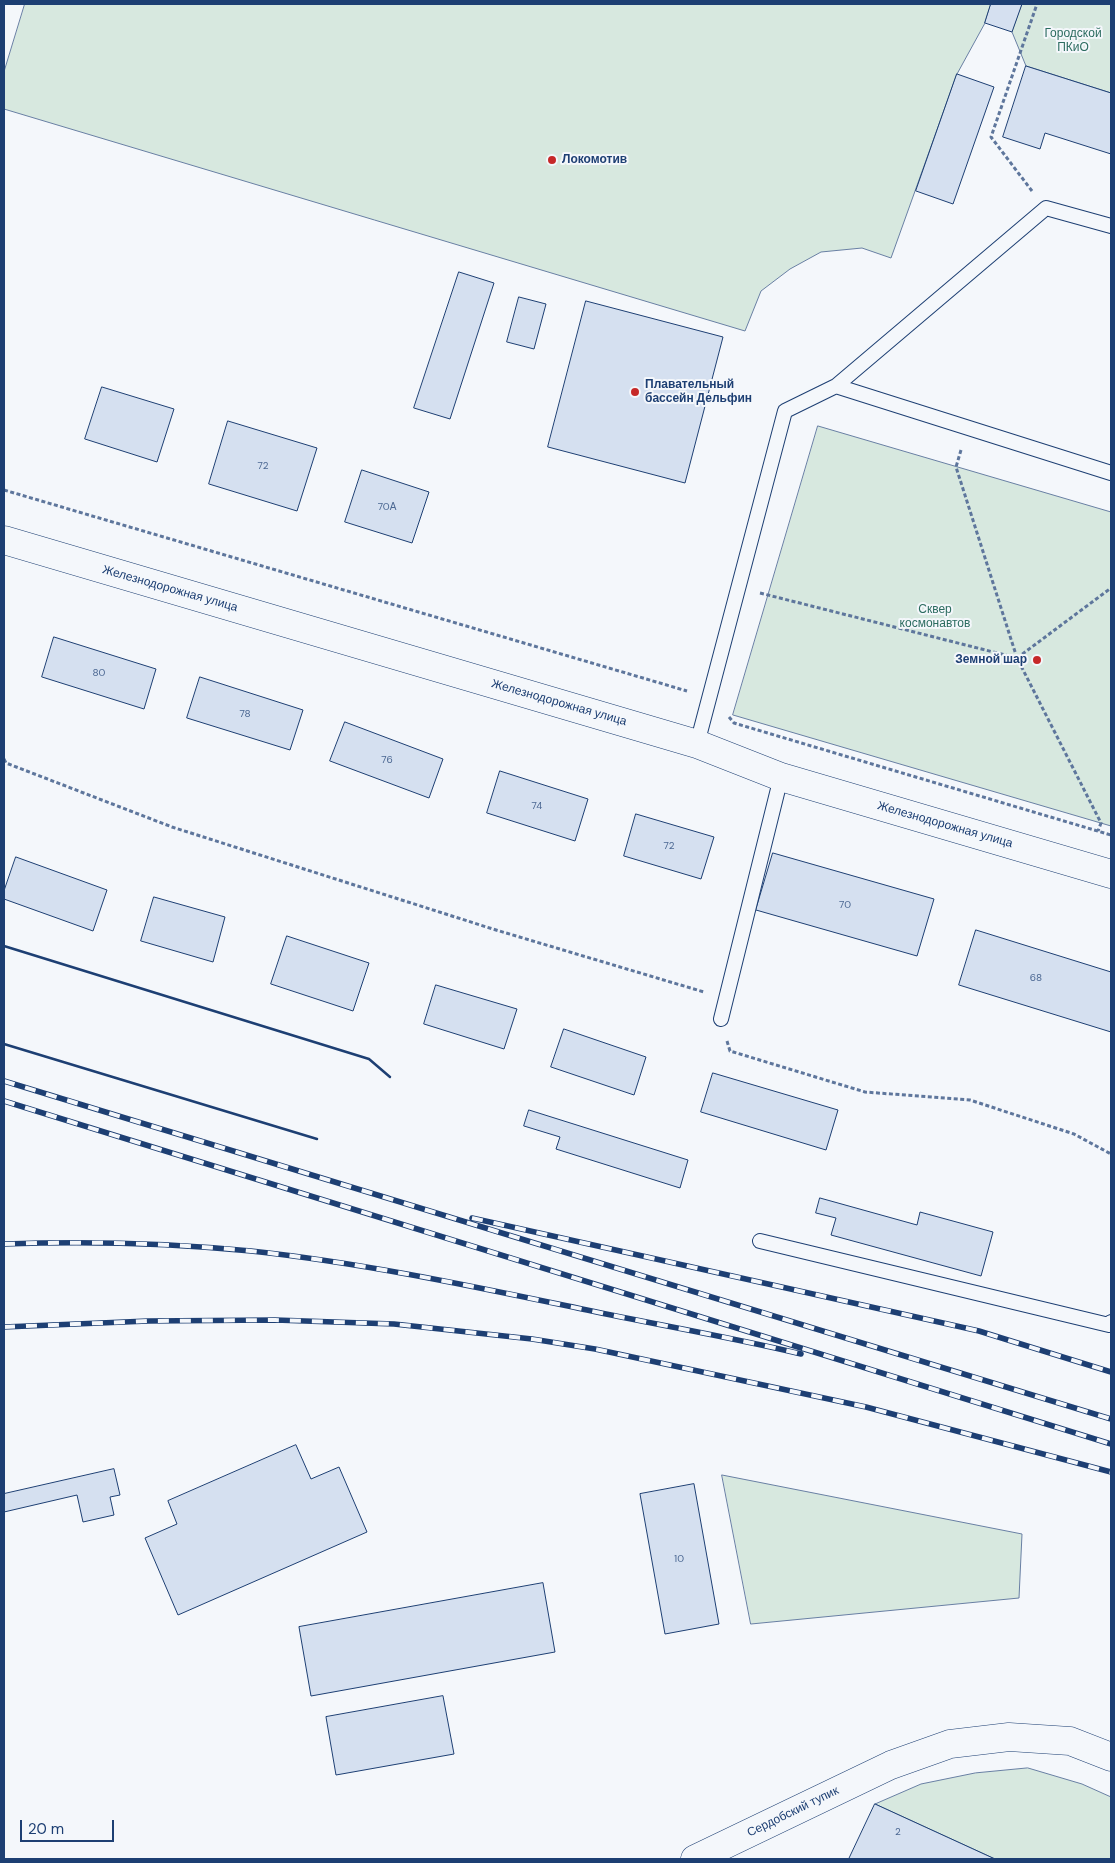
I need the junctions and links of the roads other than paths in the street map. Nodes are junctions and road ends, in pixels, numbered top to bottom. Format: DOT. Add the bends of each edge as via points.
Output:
graph roads {
  1 [pos="1111,226"];
  2 [pos="836,386"];
  3 [pos="1111,473"];
  4 [pos="4,540"];
  5 [pos="697,744"];
  6 [pos="781,777"];
  7 [pos="1111,874"];
  8 [pos="721,1019"];
  9 [pos="760,1241"];
  10 [pos="1111,1322"];
  11 [pos="1111,1757"];
  12 [pos="696,1859"];
  1 -- 2 [label="lane" via="1046,208"];
  2 -- 3 [label="lane"];
  2 -- 5 [label="lane" via="785,411"];
  4 -- 5 [label="street, Железнодорожная улица"];
  5 -- 6 [label="street, Железнодорожная улица"];
  6 -- 7 [label="street, Железнодорожная улица"];
  6 -- 8 [label="lane"];
  9 -- 10 [label="lane" via="1109,1326"];
  11 -- 12 [label="street, Сердобский тупик" via="1070,1741 1009,1736 950,1744 891,1765"];
}
